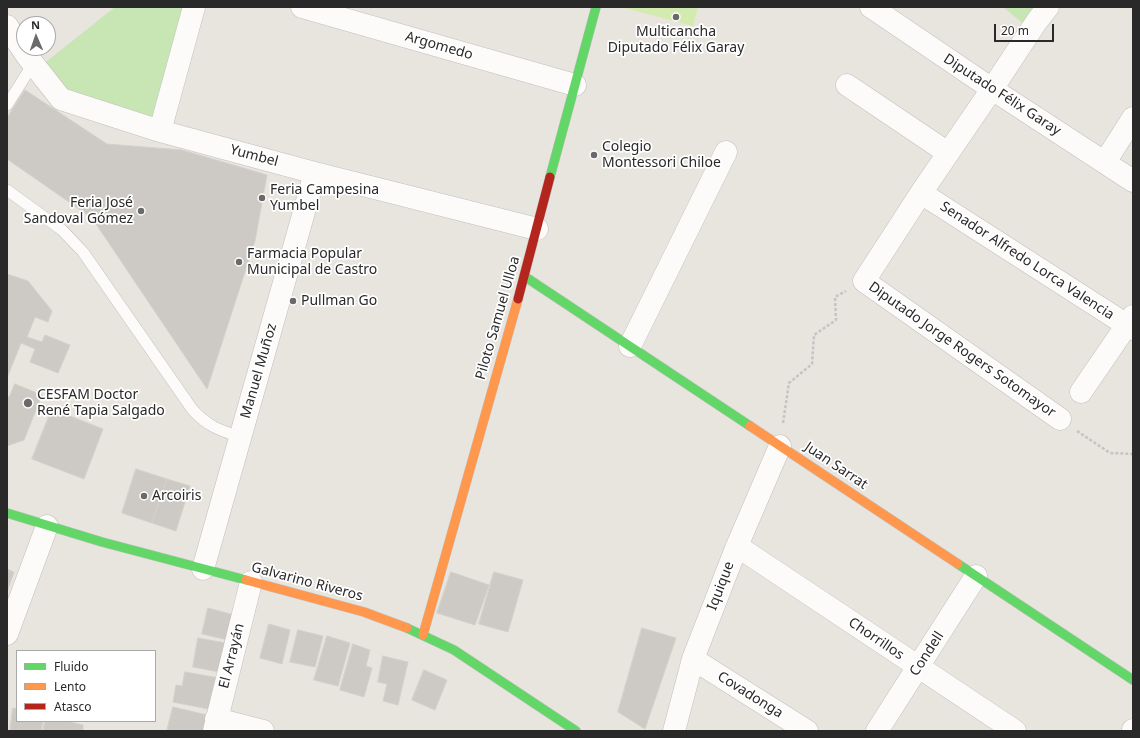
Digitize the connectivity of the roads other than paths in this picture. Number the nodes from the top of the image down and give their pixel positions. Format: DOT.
graph roads {
  1 [pos="194,7"];
  2 [pos="302,7"];
  3 [pos="596,7"];
  4 [pos="871,7"];
  5 [pos="1048,7"];
  6 [pos="7,26"];
  7 [pos="33,64"];
  8 [pos="575,85"];
  9 [pos="847,85"];
  10 [pos="992,89"];
  11 [pos="7,104"];
  12 [pos="1133,118"];
  13 [pos="160,131"];
  14 [pos="726,152"];
  15 [pos="948,153"];
  16 [pos="1105,162"];
  17 [pos="315,173"];
  18 [pos="1133,181"];
  19 [pos="7,190"];
  20 [pos="921,193"];
  21 [pos="537,229"];
  22 [pos="524,276"];
  23 [pos="1131,324"];
  24 [pos="630,346"];
  25 [pos="1081,392"];
  26 [pos="1060,419"];
  27 [pos="240,437"];
  28 [pos="780,446"];
  29 [pos="7,513"];
  30 [pos="47,526"];
  31 [pos="737,546"];
  32 [pos="203,569"];
  33 [pos="976,576"];
  34 [pos="251,582"];
  35 [pos="7,634"];
  36 [pos="423,635"];
  37 [pos="693,659"];
  38 [pos="918,667"];
  39 [pos="1133,680"];
  40 [pos="215,725"];
  41 [pos="263,731"];
  42 [pos="576,731"];
  43 [pos="674,731"];
  44 [pos="807,731"];
  45 [pos="877,731"];
  46 [pos="1015,731"];
  1 -- 13 [label="street"];
  2 -- 8 [label="street, Argomedo"];
  3 -- 8 [label="street, Piloto Samuel Ulloa"];
  4 -- 10 [label="street, Diputado Félix Garay"];
  5 -- 10 [label="street"];
  6 -- 7 [label="street, Yumbel"];
  7 -- 11 [label="lane"];
  7 -- 13 [label="street, Yumbel"];
  8 -- 21 [label="street, Piloto Samuel Ulloa"];
  9 -- 15 [label="street"];
  10 -- 15 [label="street"];
  10 -- 16 [label="street, Diputado Félix Garay"];
  12 -- 16 [label="street"];
  13 -- 17 [label="street, Yumbel"];
  14 -- 24 [label="street"];
  15 -- 20 [label="street"];
  16 -- 18 [label="street, Diputado Félix Garay"];
  17 -- 21 [label="street, Yumbel"];
  17 -- 27 [label="street, Manuel Muñoz"];
  19 -- 27 [label="lane"];
  20 -- 23 [label="street, Senador Alfredo Lorca Valencia"];
  20 -- 26 [label="street, Diputado Jorge Rogers Sotomayor"];
  21 -- 22 [label="street, Piloto Samuel Ulloa"];
  22 -- 24 [label="street, Juan Sarrat"];
  22 -- 36 [label="street, Piloto Samuel Ulloa"];
  23 -- 25 [label="street"];
  24 -- 28 [label="street, Juan Sarrat"];
  27 -- 32 [label="street, Manuel Muñoz"];
  28 -- 31 [label="street, Iquique"];
  28 -- 33 [label="street, Juan Sarrat"];
  29 -- 30 [label="street, Galvarino Riveros"];
  30 -- 32 [label="street, Galvarino Riveros"];
  30 -- 35 [label="street"];
  31 -- 37 [label="street, Iquique"];
  31 -- 38 [label="street, Chorrillos"];
  32 -- 34 [label="street, Galvarino Riveros"];
  33 -- 38 [label="street, Condell"];
  33 -- 39 [label="street, Juan Sarrat"];
  34 -- 36 [label="street, Galvarino Riveros"];
  34 -- 40 [label="street, El Arrayán"];
  36 -- 42 [label="street, Galvarino Riveros"];
  37 -- 43 [label="street, Iquique"];
  37 -- 44 [label="street, Covadonga"];
  38 -- 45 [label="street, Condell"];
  38 -- 46 [label="street, Chorrillos"];
  40 -- 41 [label="street"];
}
